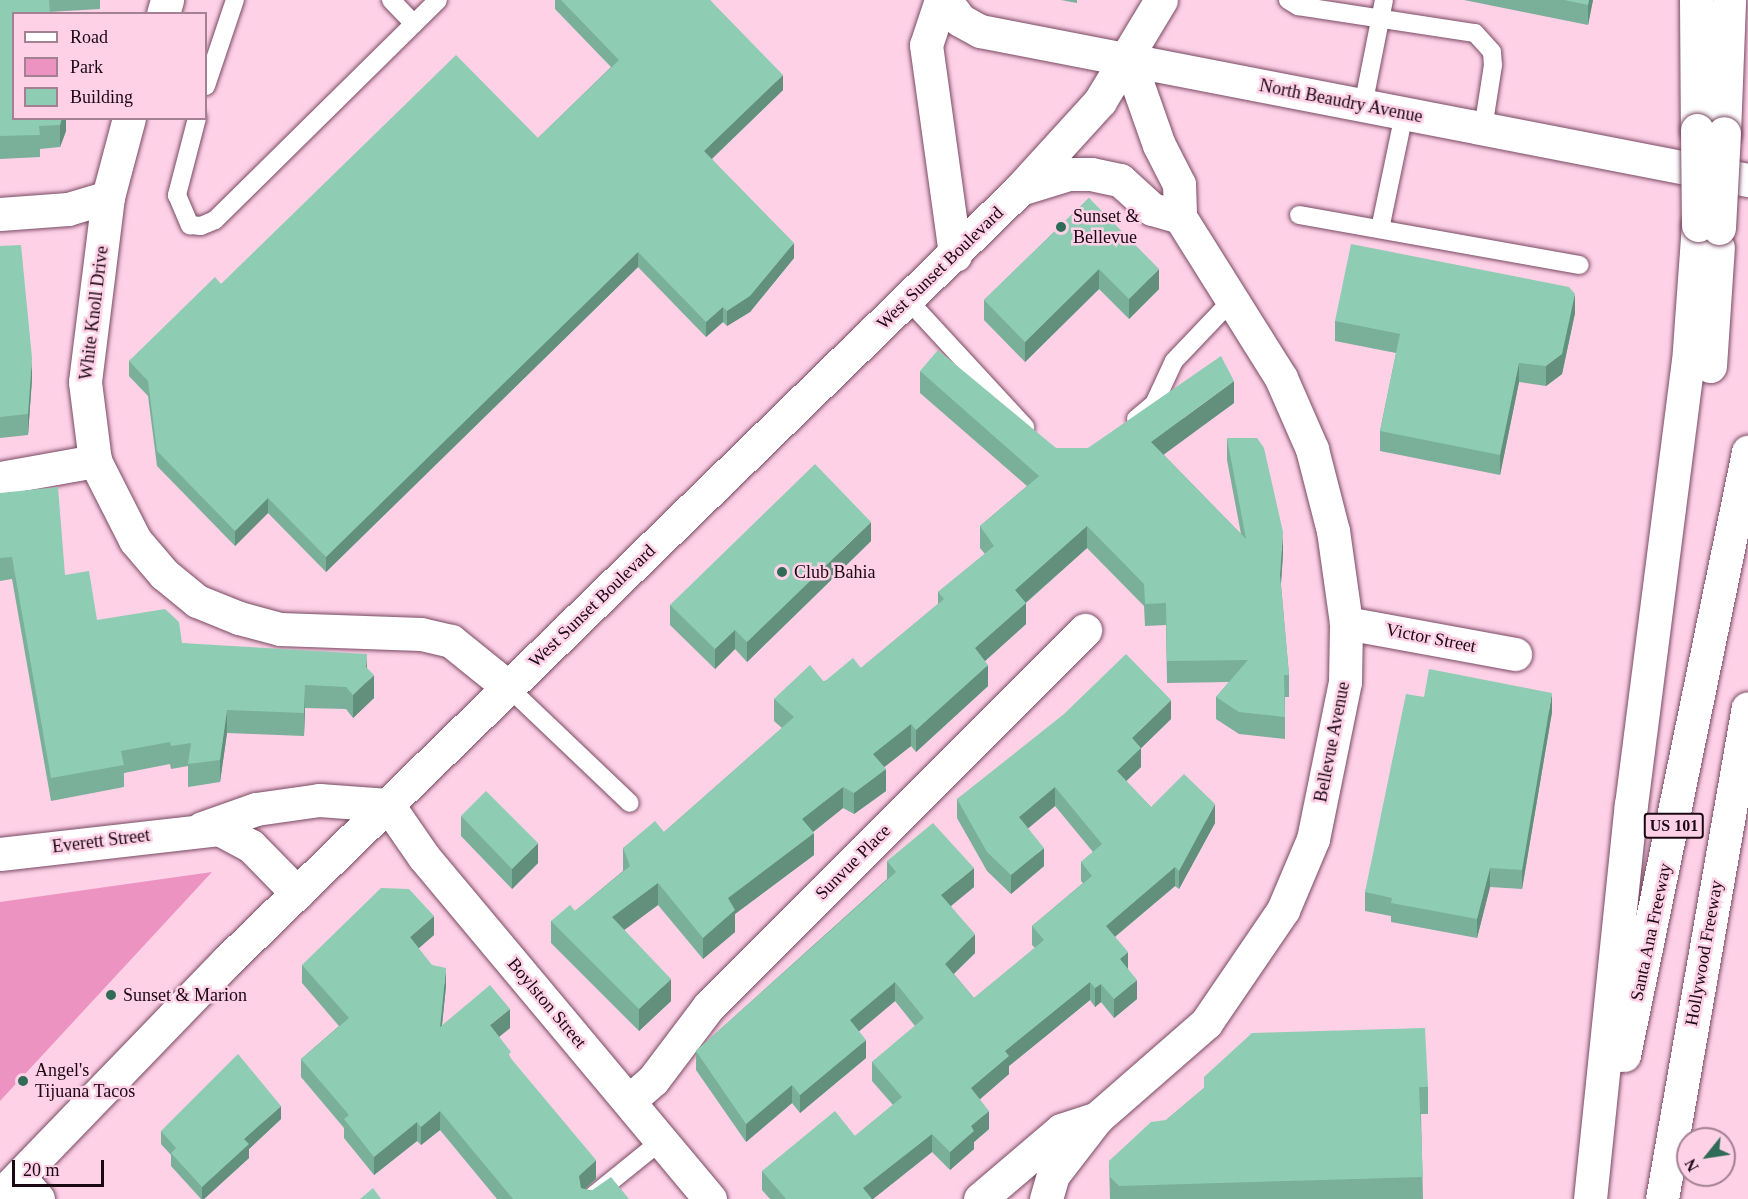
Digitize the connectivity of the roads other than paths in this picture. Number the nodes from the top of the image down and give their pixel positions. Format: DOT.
graph roads {
  1 [pos="236,0"];
  2 [pos="391,0"];
  3 [pos="438,0"];
  4 [pos="943,0"];
  5 [pos="1161,0"];
  6 [pos="1288,0"];
  7 [pos="1696,0"];
  8 [pos="1729,0"];
  9 [pos="1382,8"];
  10 [pos="414,24"];
  11 [pos="1129,60"];
  12 [pos="207,83"];
  13 [pos="1363,106"];
  14 [pos="1404,114"];
  15 [pos="128,120"];
  16 [pos="196,120"];
  17 [pos="1483,129"];
  18 [pos="1711,131"];
  19 [pos="1748,180"];
  20 [pos="1020,189"];
  21 [pos="108,197"];
  22 [pos="0,214"];
  23 [pos="1299,214"];
  24 [pos="1180,217"];
  25 [pos="1380,229"];
  26 [pos="955,255"];
  27 [pos="1580,265"];
  28 [pos="1234,298"];
  29 [pos="908,300"];
  30 [pos="1121,430"];
  31 [pos="1039,439"];
  32 [pos="1748,452"];
  33 [pos="95,461"];
  34 [pos="0,478"];
  35 [pos="1346,623"];
  36 [pos="1085,630"];
  37 [pos="1515,654"];
  38 [pos="508,687"];
  39 [pos="1748,708"];
  40 [pos="630,803"];
  41 [pos="388,805"];
  42 [pos="202,828"];
  43 [pos="0,855"];
  44 [pos="297,893"];
  45 [pos="630,1100"];
  46 [pos="1097,1118"];
  47 [pos="661,1141"];
  48 [pos="19,1190"];
  49 [pos="589,1199"];
  50 [pos="710,1199"];
  51 [pos="980,1199"];
  52 [pos="1046,1199"];
  53 [pos="1591,1199"];
  54 [pos="1662,1199"];
  1 -- 12 [label="lane"];
  2 -- 10 [label="lane"];
  3 -- 10 [label="lane"];
  4 -- 11 [label="main road, North Beaudry Avenue"];
  4 -- 26 [label="main road"];
  5 -- 11 [label="main road, West Sunset Boulevard"];
  6 -- 9 [label="lane"];
  7 -- 18 [label="main road"];
  8 -- 18 [label="main road"];
  9 -- 13 [label="lane"];
  9 -- 17 [label="lane"];
  10 -- 16 [label="lane"];
  11 -- 13 [label="main road, North Beaudry Avenue"];
  11 -- 20 [label="main road, West Sunset Boulevard"];
  11 -- 24 [label="main road"];
  13 -- 14 [label="main road, North Beaudry Avenue"];
  14 -- 17 [label="main road, North Beaudry Avenue"];
  14 -- 25 [label="lane"];
  15 -- 21 [label="main road, White Knoll Drive"];
  17 -- 19 [label="main road, North Beaudry Avenue"];
  18 -- 53 [label="main road, bridge"];
  20 -- 24 [label="main road"];
  20 -- 26 [label="main road, West Sunset Boulevard"];
  21 -- 22 [label="main road"];
  21 -- 33 [label="main road, White Knoll Drive"];
  23 -- 25 [label="lane"];
  24 -- 28 [label="main road, Bellevue Avenue"];
  25 -- 27 [label="lane"];
  26 -- 29 [label="main road, West Sunset Boulevard"];
  28 -- 30 [label="lane"];
  28 -- 35 [label="main road, Bellevue Avenue"];
  29 -- 31 [label="lane"];
  29 -- 38 [label="main road, West Sunset Boulevard"];
  32 -- 53 [label="main road, Santa Ana Freeway / US 101"];
  33 -- 34 [label="main road"];
  33 -- 38 [label="main road, White Knoll Drive"];
  35 -- 37 [label="main road, Victor Street"];
  35 -- 46 [label="main road, Bellevue Avenue"];
  36 -- 45 [label="main road, Sunvue Place"];
  38 -- 40 [label="lane"];
  38 -- 41 [label="main road, West Sunset Boulevard"];
  39 -- 54 [label="main road, Hollywood Freeway / US 101"];
  41 -- 42 [label="main road, Everett Street"];
  41 -- 44 [label="main road, West Sunset Boulevard"];
  41 -- 45 [label="main road, Boylston Street"];
  42 -- 43 [label="main road, Everett Street"];
  42 -- 44 [label="main road, Everett Street"];
  44 -- 48 [label="main road, West Sunset Boulevard"];
  45 -- 47 [label="main road, Boylston Street"];
  46 -- 51 [label="main road, Bellevue Avenue"];
  46 -- 52 [label="main road, Bellevue Avenue"];
  47 -- 49 [label="lane"];
  47 -- 50 [label="main road, Boylston Street"];
}
